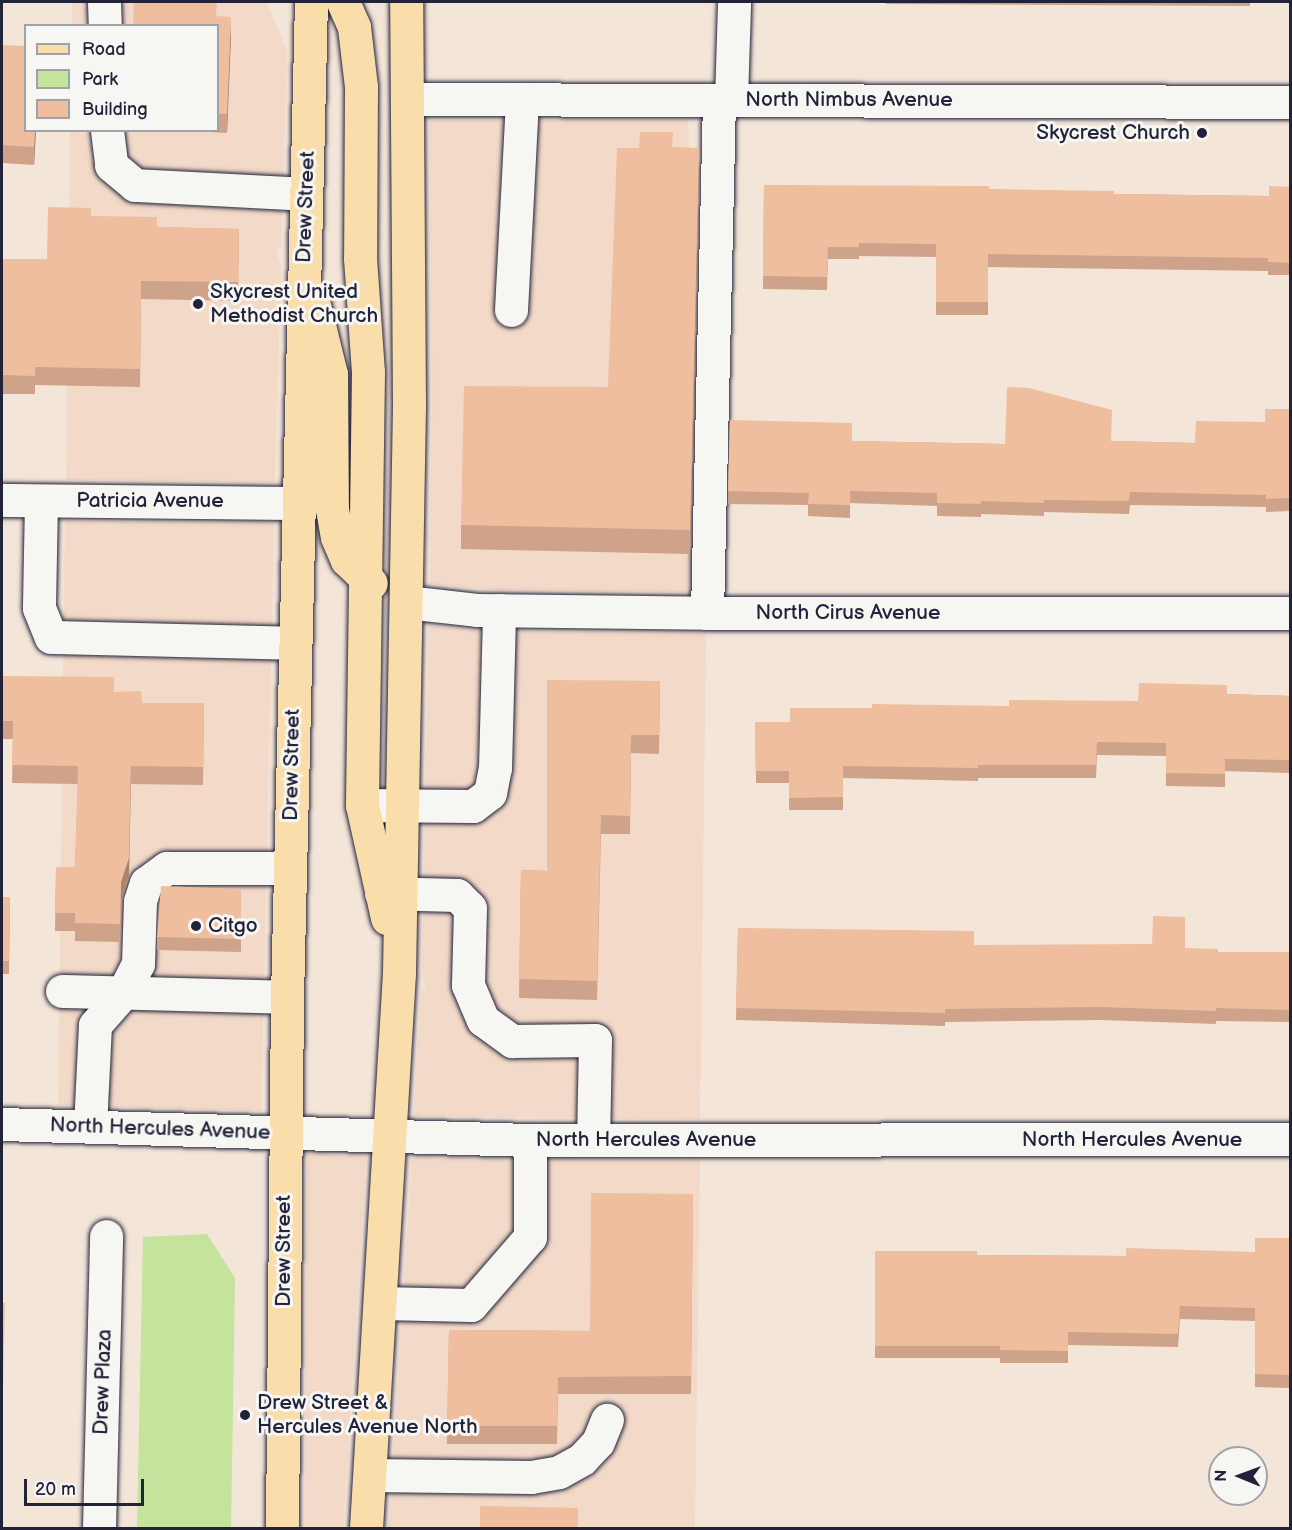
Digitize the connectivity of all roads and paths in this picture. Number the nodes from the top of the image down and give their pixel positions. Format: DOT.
graph roads {
  1 [pos="104,2"];
  2 [pos="291,2"];
  3 [pos="311,2"];
  4 [pos="343,2"];
  5 [pos="406,2"];
  6 [pos="734,2"];
  7 [pos="105,24"];
  8 [pos="310,48"];
  9 [pos="407,99"];
  10 [pos="522,99"];
  11 [pos="725,100"];
  12 [pos="1290,102"];
  13 [pos="107,132"];
  14 [pos="306,194"];
  15 [pos="304,265"];
  16 [pos="511,310"];
  17 [pos="2,500"];
  18 [pos="40,501"];
  19 [pos="298,503"];
  20 [pos="365,580"];
  21 [pos="406,602"];
  22 [pos="498,610"];
  23 [pos="707,613"];
  24 [pos="1290,613"];
  25 [pos="295,643"];
  26 [pos="362,805"];
  27 [pos="402,806"];
  28 [pos="290,868"];
  29 [pos="391,892"];
  30 [pos="62,991"];
  31 [pos="123,993"];
  32 [pos="287,997"];
  33 [pos="2,1124"];
  34 [pos="90,1127"];
  35 [pos="284,1133"];
  36 [pos="390,1137"];
  37 [pos="530,1140"];
  38 [pos="593,1140"];
  39 [pos="1290,1140"];
  40 [pos="106,1236"];
  41 [pos="381,1303"];
  42 [pos="608,1420"];
  43 [pos="370,1475"];
  44 [pos="99,1528"];
  45 [pos="282,1528"];
  46 [pos="366,1528"];
  1 -- 7 [label="street"];
  2 -- 8 [label="main road"];
  3 -- 8 [label="main road, Drew Street"];
  4 -- 20 [label="main road"];
  5 -- 9 [label="main road"];
  6 -- 11 [label="street"];
  8 -- 14 [label="main road, Drew Street"];
  9 -- 10 [label="street, North Nimbus Avenue"];
  9 -- 21 [label="main road"];
  10 -- 11 [label="street, North Nimbus Avenue"];
  10 -- 16 [label="street"];
  11 -- 12 [label="street, North Nimbus Avenue"];
  11 -- 23 [label="street"];
  13 -- 14 [label="street"];
  14 -- 15 [label="main road, Drew Street"];
  15 -- 19 [label="main road, Drew Street"];
  15 -- 20 [label="main road"];
  17 -- 18 [label="street, Patricia Avenue"];
  18 -- 19 [label="street, Patricia Avenue"];
  18 -- 25 [label="street"];
  19 -- 25 [label="main road, Drew Street"];
  20 -- 21 [label="main road"];
  20 -- 26 [label="main road"];
  21 -- 22 [label="street, North Cirus Avenue"];
  21 -- 27 [label="main road"];
  22 -- 23 [label="street, North Cirus Avenue"];
  22 -- 27 [label="street"];
  23 -- 24 [label="street, North Cirus Avenue"];
  25 -- 28 [label="main road, Drew Street"];
  26 -- 27 [label="street"];
  26 -- 29 [label="main road"];
  27 -- 29 [label="main road"];
  28 -- 31 [label="street"];
  28 -- 32 [label="main road, Drew Street"];
  29 -- 36 [label="main road"];
  29 -- 38 [label="street"];
  30 -- 31 [label="street"];
  31 -- 32 [label="street"];
  31 -- 34 [label="street"];
  32 -- 35 [label="main road, Drew Street"];
  33 -- 34 [label="street, North Hercules Avenue"];
  34 -- 35 [label="street, North Hercules Avenue"];
  35 -- 36 [label="street, North Hercules Avenue"];
  35 -- 45 [label="main road, Drew Street"];
  36 -- 37 [label="street, North Hercules Avenue"];
  36 -- 41 [label="main road"];
  37 -- 38 [label="street, North Hercules Avenue"];
  37 -- 41 [label="street"];
  38 -- 39 [label="street, North Hercules Avenue"];
  40 -- 44 [label="street, Drew Plaza"];
  41 -- 43 [label="main road"];
  42 -- 43 [label="street"];
  43 -- 46 [label="main road"];
}
